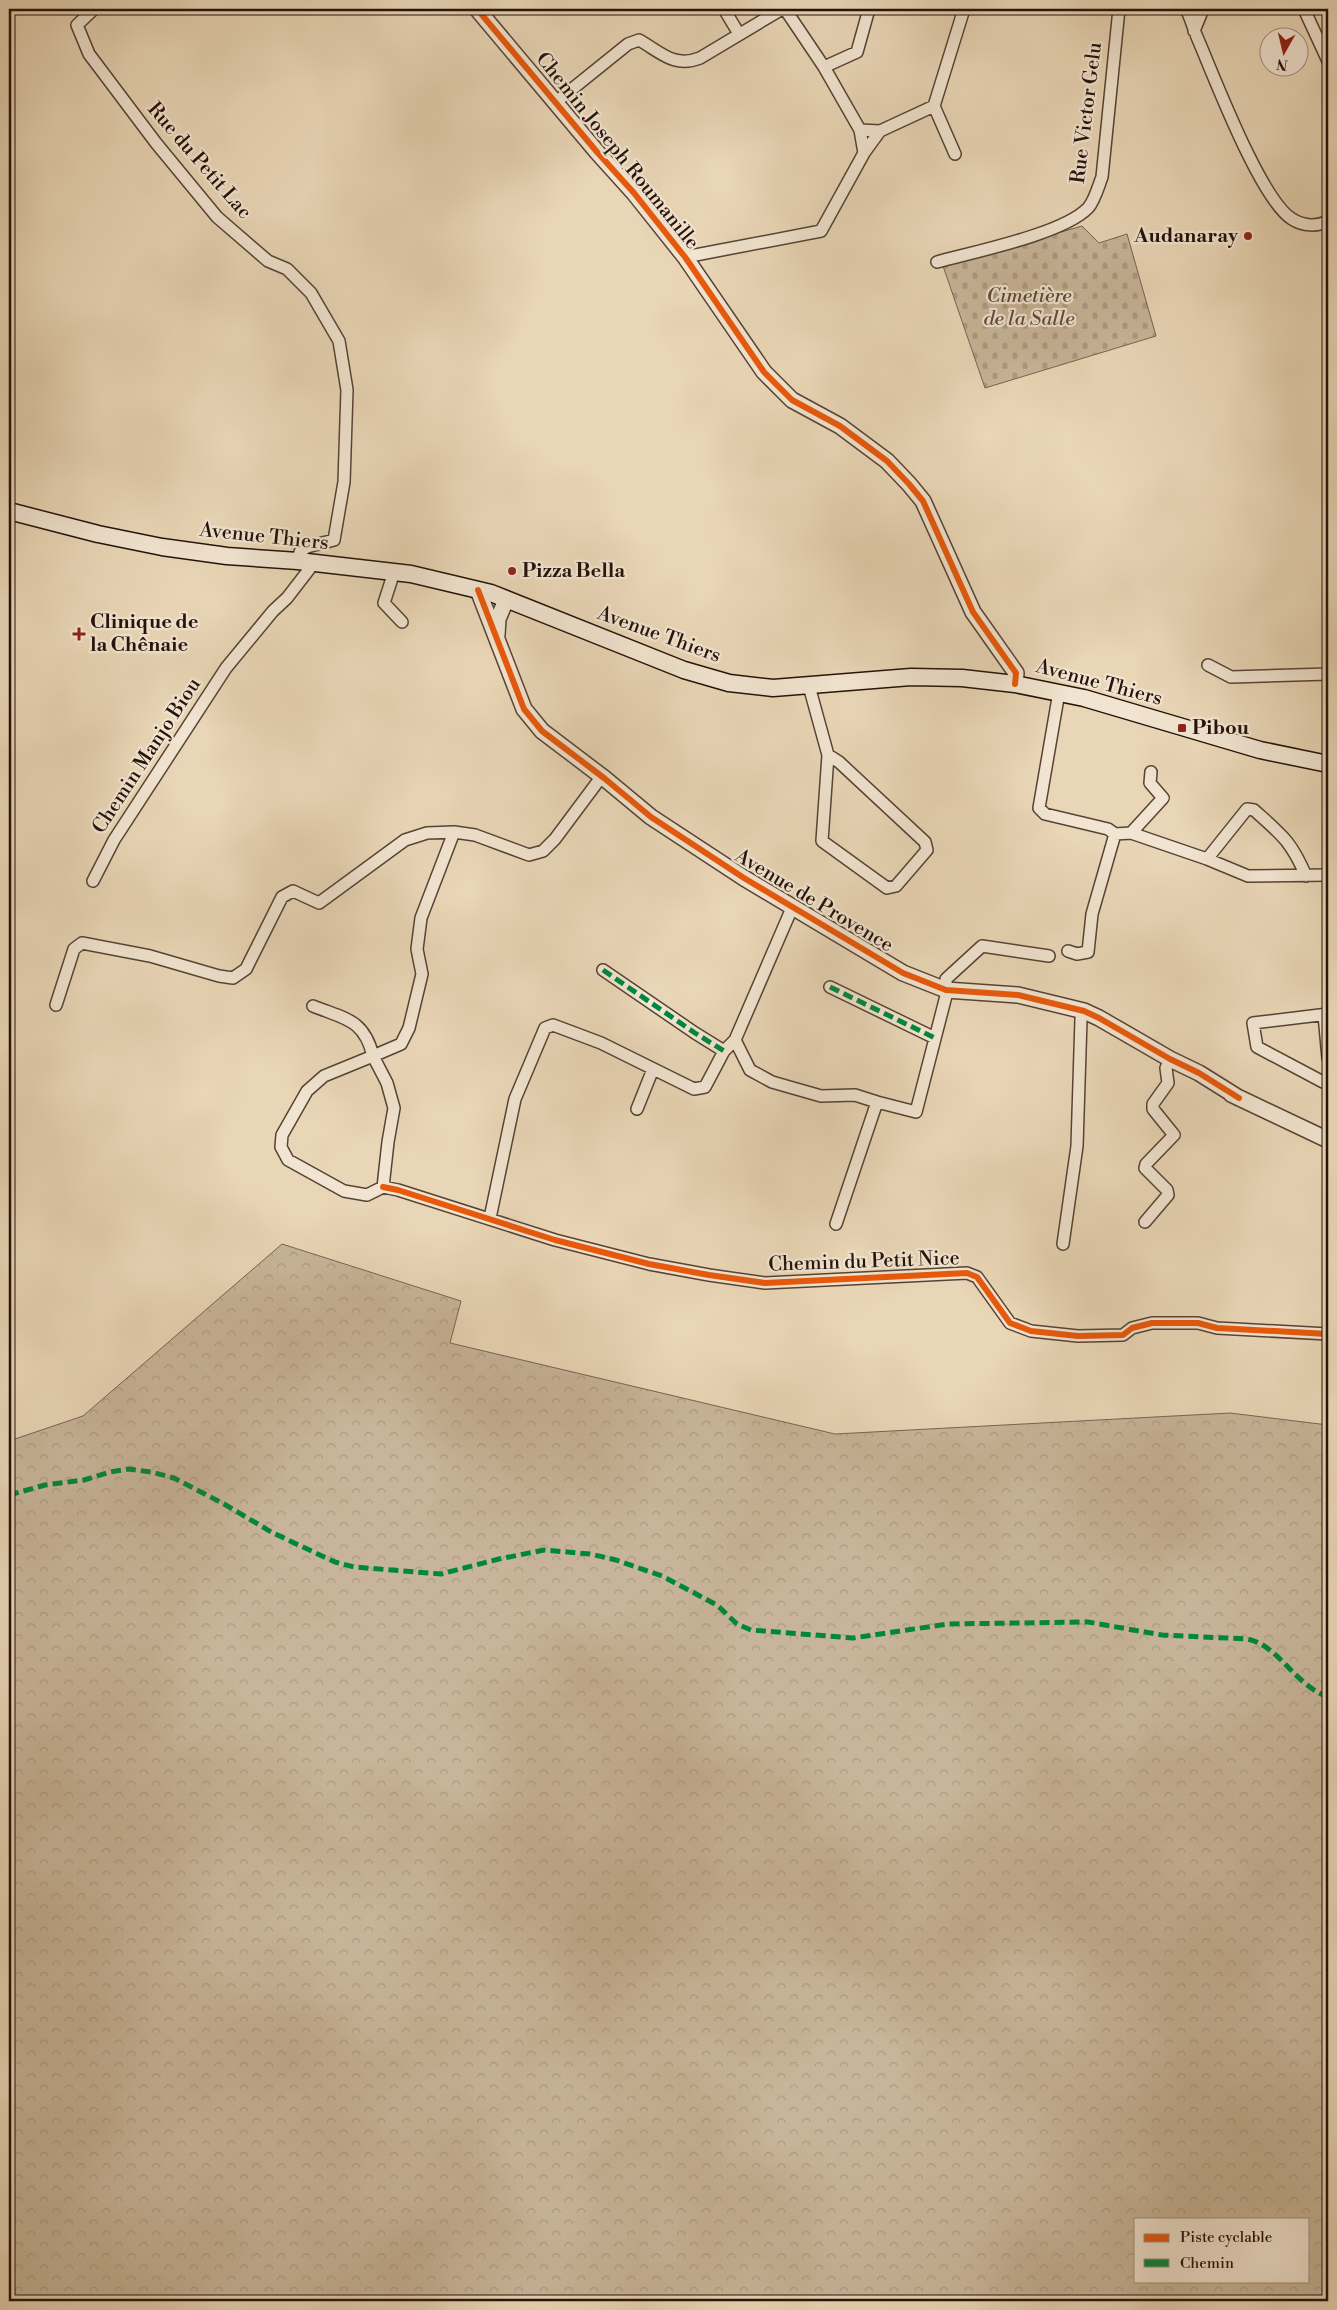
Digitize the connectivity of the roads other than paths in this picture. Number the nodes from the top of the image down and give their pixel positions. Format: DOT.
graph roads {
  1 [pos="94,9"];
  2 [pos="724,9"];
  3 [pos="783,9"];
  4 [pos="869,9"];
  5 [pos="964,9"];
  6 [pos="1119,9"];
  7 [pos="1186,9"];
  8 [pos="1203,9"];
  9 [pos="1304,9"];
  10 [pos="479,10"];
  11 [pos="1194,30"];
  12 [pos="740,34"];
  13 [pos="1328,61"];
  14 [pos="824,67"];
  15 [pos="556,102"];
  16 [pos="934,106"];
  17 [pos="860,130"];
  18 [pos="880,131"];
  19 [pos="864,154"];
  20 [pos="955,154"];
  21 [pos="1328,221"];
  22 [pos="685,257"];
  23 [pos="937,262"];
  24 [pos="9,511"];
  25 [pos="298,561"];
  26 [pos="314,563"];
  27 [pos="394,572"];
  28 [pos="478,590"];
  29 [pos="506,600"];
  30 [pos="402,622"];
  31 [pos="497,636"];
  32 [pos="1208,665"];
  33 [pos="1328,674"];
  34 [pos="1015,684"];
  35 [pos="809,686"];
  36 [pos="1059,692"];
  37 [pos="828,755"];
  38 [pos="1328,764"];
  39 [pos="1151,772"];
  40 [pos="604,778"];
  41 [pos="454,832"];
  42 [pos="1131,833"];
  43 [pos="1115,834"];
  44 [pos="1207,859"];
  45 [pos="1328,875"];
  46 [pos="1306,876"];
  47 [pos="93,881"];
  48 [pos="791,910"];
  49 [pos="1068,951"];
  50 [pos="1048,956"];
  51 [pos="603,970"];
  52 [pos="830,987"];
  53 [pos="946,993"];
  54 [pos="56,1005"];
  55 [pos="313,1006"];
  56 [pos="1082,1015"];
  57 [pos="1326,1015"];
  58 [pos="935,1038"];
  59 [pos="735,1040"];
  60 [pos="724,1051"];
  61 [pos="373,1056"];
  62 [pos="1328,1058"];
  63 [pos="1168,1063"];
  64 [pos="653,1069"];
  65 [pos="1328,1082"];
  66 [pos="877,1102"];
  67 [pos="637,1108"];
  68 [pos="1326,1138"];
  69 [pos="383,1188"];
  70 [pos="490,1218"];
  71 [pos="1145,1222"];
  72 [pos="836,1224"];
  73 [pos="1063,1244"];
  74 [pos="1328,1334"];
  1 -- 25 [label="street, Rue du Petit Lac"];
  2 -- 12 [label="street"];
  3 -- 12 [label="street"];
  3 -- 14 [label="street"];
  4 -- 14 [label="street"];
  5 -- 16 [label="street"];
  6 -- 23 [label="street, Rue Victor Gelu"];
  7 -- 11 [label="street"];
  8 -- 11 [label="street"];
  9 -- 13 [label="street"];
  10 -- 15 [label="street, Chemin Joseph Roumanille"];
  11 -- 21 [label="street"];
  12 -- 15 [label="street"];
  14 -- 17 [label="street"];
  15 -- 22 [label="street, Chemin Joseph Roumanille"];
  16 -- 18 [label="street"];
  16 -- 20 [label="street"];
  17 -- 18 [label="street"];
  17 -- 19 [label="street"];
  18 -- 19 [label="street"];
  19 -- 22 [label="street"];
  22 -- 34 [label="street, Chemin Joseph Roumanille"];
  24 -- 25 [label="main road, Avenue Thiers"];
  25 -- 26 [label="main road, Avenue Thiers"];
  26 -- 27 [label="main road, Avenue Thiers"];
  26 -- 47 [label="street, Chemin Manjo Biou"];
  27 -- 28 [label="main road, Avenue Thiers"];
  27 -- 30 [label="street"];
  28 -- 29 [label="main road, Avenue Thiers"];
  28 -- 31 [label="street, Avenue de Provence"];
  29 -- 31 [label="street, Avenue de Provence"];
  29 -- 35 [label="main road, Avenue Thiers"];
  31 -- 40 [label="street, Avenue de Provence"];
  32 -- 33 [label="street"];
  34 -- 35 [label="main road, Avenue Thiers"];
  34 -- 36 [label="main road, Avenue Thiers"];
  35 -- 37 [label="street"];
  36 -- 38 [label="main road, Avenue Thiers"];
  36 -- 43 [label="street"];
  37 -- 37 [label="street"];
  39 -- 42 [label="street"];
  40 -- 41 [label="street"];
  40 -- 48 [label="street, Avenue de Provence"];
  41 -- 54 [label="street"];
  41 -- 61 [label="street"];
  42 -- 43 [label="street"];
  42 -- 44 [label="street"];
  43 -- 49 [label="street"];
  44 -- 46 [label="street"];
  44 -- 46 [label="street"];
  45 -- 46 [label="street"];
  48 -- 53 [label="street, Avenue de Provence"];
  48 -- 59 [label="street"];
  50 -- 53 [label="street"];
  51 -- 60 [label="street"];
  52 -- 58 [label="street"];
  53 -- 56 [label="street, Avenue de Provence"];
  53 -- 58 [label="street"];
  55 -- 61 [label="street"];
  56 -- 63 [label="street, Avenue de Provence"];
  56 -- 73 [label="street"];
  57 -- 62 [label="street"];
  57 -- 65 [label="street"];
  58 -- 66 [label="street"];
  59 -- 60 [label="street"];
  59 -- 66 [label="street"];
  60 -- 64 [label="street"];
  61 -- 69 [label="street"];
  61 -- 69 [label="street"];
  63 -- 68 [label="street, Avenue de Provence"];
  63 -- 71 [label="street"];
  64 -- 67 [label="street"];
  64 -- 70 [label="street"];
  66 -- 72 [label="street"];
  69 -- 70 [label="street, Chemin du Petit Nice"];
  70 -- 74 [label="street, Chemin du Petit Nice"];
}
